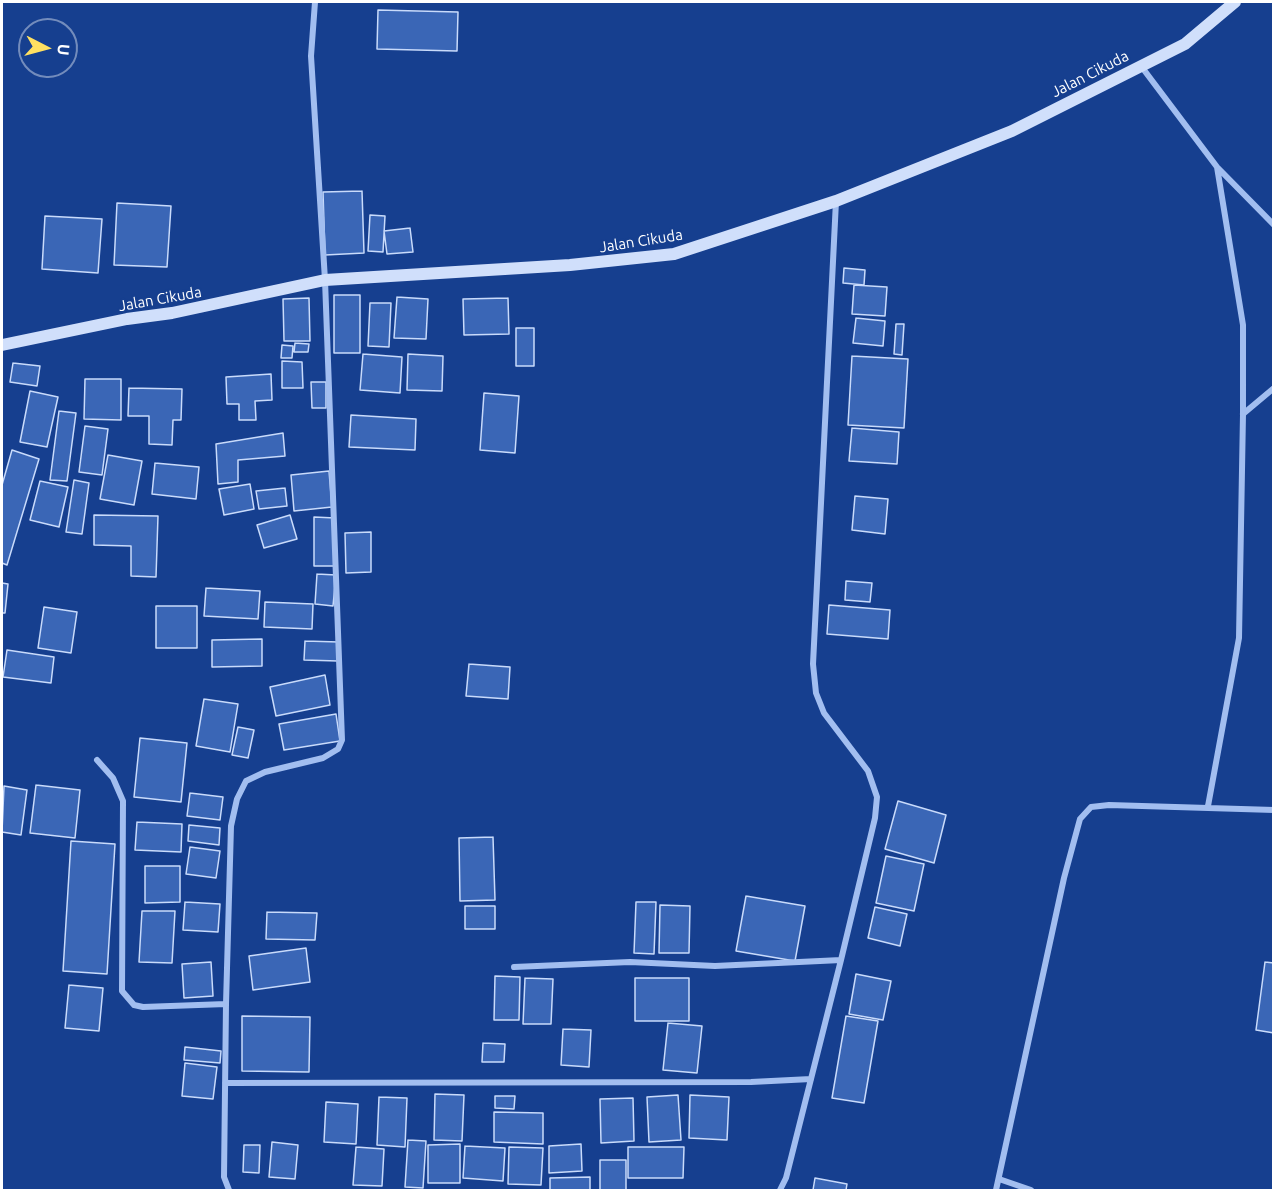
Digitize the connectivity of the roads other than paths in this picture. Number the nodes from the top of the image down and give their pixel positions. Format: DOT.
graph roads {
  1 [pos="315,2"];
  2 [pos="1235,2"];
  3 [pos="1141,65"];
  4 [pos="1217,167"];
  5 [pos="836,201"];
  6 [pos="1274,225"];
  7 [pos="325,280"];
  8 [pos="2,345"];
  9 [pos="1274,388"];
  10 [pos="1243,414"];
  11 [pos="97,760"];
  12 [pos="1208,806"];
  13 [pos="1274,810"];
  14 [pos="842,960"];
  15 [pos="514,967"];
  16 [pos="226,1004"];
  17 [pos="811,1079"];
  18 [pos="225,1083"];
  19 [pos="999,1179"];
  20 [pos="229,1191"];
  21 [pos="780,1191"];
  22 [pos="996,1191"];
  23 [pos="1031,1191"];
  1 -- 7 [label="street"];
  2 -- 3 [label="street, Jalan Cikuda"];
  3 -- 4 [label="street"];
  3 -- 5 [label="street, Jalan Cikuda"];
  4 -- 6 [label="street"];
  4 -- 10 [label="street"];
  5 -- 7 [label="street, Jalan Cikuda"];
  5 -- 14 [label="street"];
  7 -- 8 [label="street, Jalan Cikuda"];
  7 -- 16 [label="street"];
  9 -- 10 [label="street"];
  10 -- 12 [label="street"];
  11 -- 16 [label="street"];
  12 -- 13 [label="street"];
  12 -- 19 [label="street"];
  14 -- 15 [label="street"];
  14 -- 17 [label="street"];
  16 -- 18 [label="street"];
  17 -- 18 [label="street"];
  17 -- 21 [label="street"];
  18 -- 20 [label="street"];
  19 -- 22 [label="street"];
  19 -- 23 [label="street"];
}
